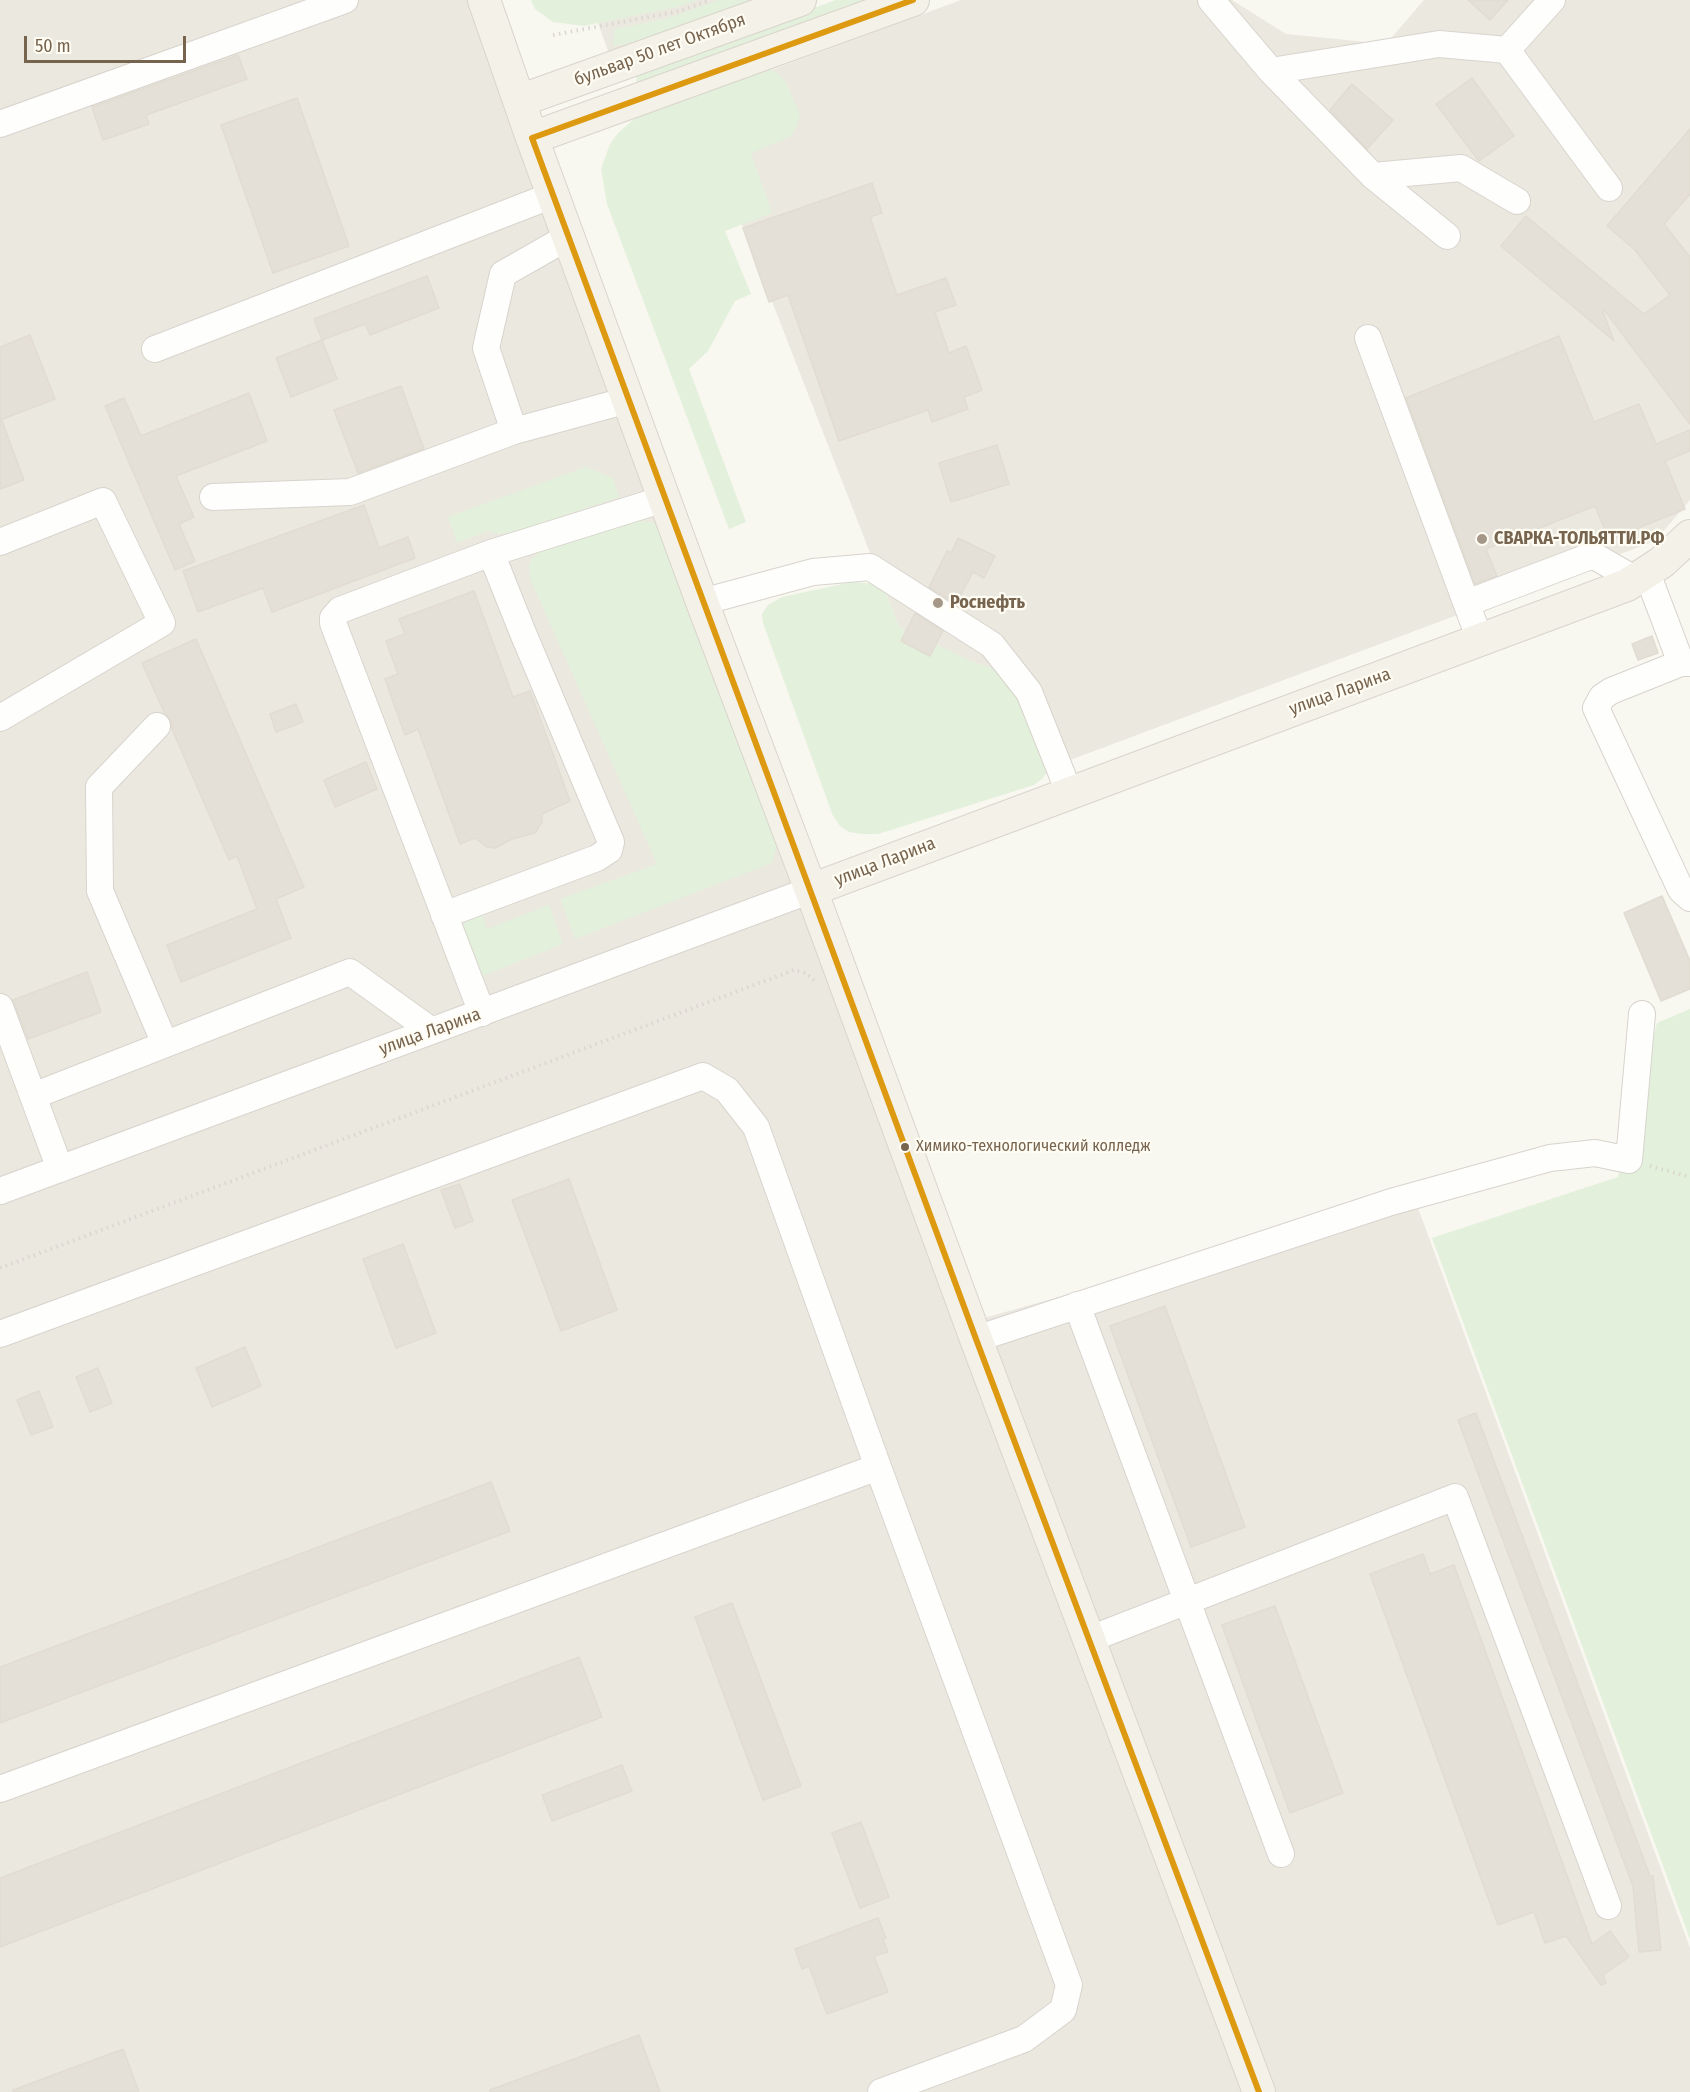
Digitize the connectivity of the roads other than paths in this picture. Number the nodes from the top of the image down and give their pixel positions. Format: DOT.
graph roads {
  1 [pos="345,0"];
  2 [pos="484,0"];
  3 [pos="800,0"];
  4 [pos="913,0"];
  5 [pos="1212,0"];
  6 [pos="1552,0"];
  7 [pos="1507,50"];
  8 [pos="629,62"];
  9 [pos="1271,71"];
  10 [pos="638,99"];
  11 [pos="519,101"];
  12 [pos="0,124"];
  13 [pos="532,138"];
  14 [pos="1373,176"];
  15 [pos="1609,188"];
  16 [pos="553,195"];
  17 [pos="1517,201"];
  18 [pos="1447,236"];
  19 [pos="568,237"];
  20 [pos="1368,338"];
  21 [pos="155,348"];
  22 [pos="628,400"];
  23 [pos="514,431"];
  24 [pos="213,497"];
  25 [pos="664,499"];
  26 [pos="1690,536"];
  27 [pos="0,542"];
  28 [pos="491,553"];
  29 [pos="1642,577"];
  30 [pos="702,602"];
  31 [pos="1467,603"];
  32 [pos="1480,640"];
  33 [pos="1686,663"];
  34 [pos="0,718"];
  35 [pos="157,726"];
  36 [pos="1069,792"];
  37 [pos="811,891"];
  38 [pos="1690,898"];
  39 [pos="444,915"];
  40 [pos="0,1007"];
  41 [pos="482,1013"];
  42 [pos="1642,1014"];
  43 [pos="432,1031"];
  44 [pos="165,1044"];
  45 [pos="33,1096"];
  46 [pos="60,1169"];
  47 [pos="0,1191"];
  48 [pos="1077,1305"];
  49 [pos="0,1334"];
  50 [pos="976,1339"];
  51 [pos="878,1467"];
  52 [pos="1186,1602"];
  53 [pos="1090,1639"];
  54 [pos="0,1789"];
  55 [pos="1281,1854"];
  56 [pos="1608,1906"];
  57 [pos="881,2092"];
  58 [pos="1259,2092"];
  1 -- 12 [label="street"];
  2 -- 11 [label="main road"];
  3 -- 8 [label="main road, бульвар 50 лет Октября"];
  4 -- 10 [label="main road"];
  5 -- 9 [label="street"];
  6 -- 7 [label="street"];
  7 -- 9 [label="street"];
  7 -- 15 [label="street"];
  8 -- 10 [label="main road"];
  8 -- 11 [label="main road, бульвар 50 лет Октября"];
  9 -- 14 [label="street"];
  10 -- 13 [label="main road"];
  11 -- 13 [label="main road"];
  13 -- 16 [label="main road"];
  14 -- 17 [label="street"];
  14 -- 18 [label="street"];
  16 -- 19 [label="main road"];
  16 -- 21 [label="street"];
  19 -- 22 [label="main road"];
  19 -- 23 [label="street"];
  20 -- 31 [label="street"];
  22 -- 23 [label="street"];
  22 -- 25 [label="main road"];
  23 -- 24 [label="street"];
  25 -- 28 [label="street"];
  25 -- 30 [label="main road"];
  26 -- 29 [label="main road, улица Ларина"];
  27 -- 34 [label="street"];
  28 -- 39 [label="street"];
  28 -- 39 [label="street"];
  29 -- 31 [label="street"];
  29 -- 32 [label="main road, улица Ларина"];
  29 -- 33 [label="street"];
  30 -- 36 [label="street"];
  30 -- 37 [label="main road"];
  31 -- 32 [label="street"];
  32 -- 36 [label="main road, улица Ларина"];
  33 -- 38 [label="street"];
  35 -- 44 [label="street"];
  36 -- 37 [label="main road, улица Ларина"];
  37 -- 41 [label="street, улица Ларина"];
  37 -- 50 [label="main road"];
  39 -- 41 [label="street"];
  40 -- 45 [label="street"];
  41 -- 43 [label="street, улица Ларина"];
  42 -- 48 [label="street"];
  43 -- 44 [label="street"];
  43 -- 46 [label="street, улица Ларина"];
  44 -- 45 [label="street"];
  45 -- 46 [label="street"];
  46 -- 47 [label="street, улица Ларина"];
  48 -- 50 [label="street"];
  48 -- 52 [label="street"];
  49 -- 51 [label="street"];
  50 -- 53 [label="main road"];
  51 -- 54 [label="street"];
  51 -- 57 [label="street"];
  52 -- 53 [label="street"];
  52 -- 55 [label="street"];
  52 -- 56 [label="street"];
  53 -- 58 [label="main road"];
}
